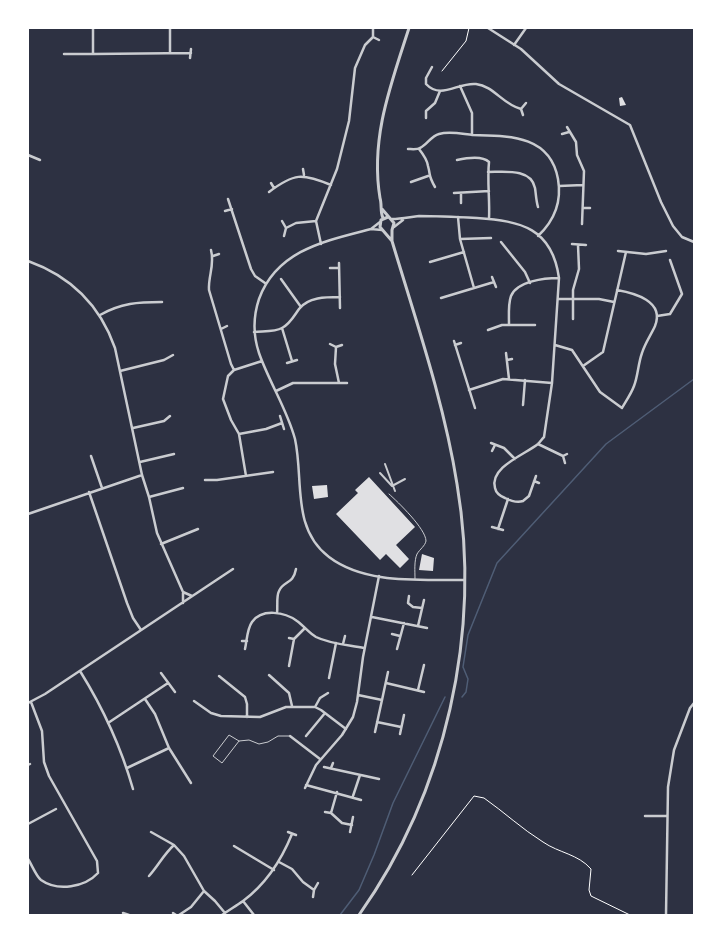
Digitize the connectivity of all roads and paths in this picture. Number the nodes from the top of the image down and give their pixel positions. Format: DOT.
graph roads {
  1 [pos="93,28"];
  2 [pos="170,28"];
  3 [pos="373,28"];
  4 [pos="409,28"];
  5 [pos="469,28"];
  6 [pos="488,28"];
  7 [pos="526,28"];
  8 [pos="373,37"];
  9 [pos="379,40"];
  10 [pos="514,45"];
  11 [pos="191,49"];
  12 [pos="170,53"];
  13 [pos="191,53"];
  14 [pos="64,54"];
  15 [pos="93,54"];
  16 [pos="190,58"];
  17 [pos="432,67"];
  18 [pos="442,71"];
  19 [pos="460,86"];
  20 [pos="440,91"];
  21 [pos="526,104"];
  22 [pos="521,109"];
  23 [pos="522,115"];
  24 [pos="426,118"];
  25 [pos="567,127"];
  26 [pos="569,132"];
  27 [pos="562,134"];
  28 [pos="472,135"];
  29 [pos="408,149"];
  30 [pos="419,149"];
  31 [pos="28,155"];
  32 [pos="40,160"];
  33 [pos="457,160"];
  34 [pos="303,169"];
  35 [pos="488,172"];
  36 [pos="304,175"];
  37 [pos="428,176"];
  38 [pos="412,182"];
  39 [pos="271,183"];
  40 [pos="331,185"];
  41 [pos="583,185"];
  42 [pos="559,186"];
  43 [pos="434,187"];
  44 [pos="274,188"];
  45 [pos="489,191"];
  46 [pos="269,192"];
  47 [pos="454,193"];
  48 [pos="461,194"];
  49 [pos="228,199"];
  50 [pos="536,201"];
  51 [pos="531,202"];
  52 [pos="461,203"];
  53 [pos="538,207"];
  54 [pos="583,208"];
  55 [pos="590,208"];
  56 [pos="232,209"];
  57 [pos="382,209"];
  58 [pos="225,211"];
  59 [pos="388,217"];
  60 [pos="458,217"];
  61 [pos="392,219"];
  62 [pos="403,219"];
  63 [pos="489,219"];
  64 [pos="382,220"];
  65 [pos="316,221"];
  66 [pos="282,222"];
  67 [pos="582,224"];
  68 [pos="286,228"];
  69 [pos="393,228"];
  70 [pos="371,229"];
  71 [pos="383,230"];
  72 [pos="483,233"];
  73 [pos="284,236"];
  74 [pos="538,236"];
  75 [pos="460,238"];
  76 [pos="482,238"];
  77 [pos="491,238"];
  78 [pos="392,241"];
  79 [pos="501,242"];
  80 [pos="694,242"];
  81 [pos="509,243"];
  82 [pos="321,244"];
  83 [pos="572,244"];
  84 [pos="578,245"];
  85 [pos="586,245"];
  86 [pos="506,247"];
  87 [pos="211,250"];
  88 [pos="618,251"];
  89 [pos="666,251"];
  90 [pos="464,252"];
  91 [pos="626,252"];
  92 [pos="219,254"];
  93 [pos="213,256"];
  94 [pos="435,256"];
  95 [pos="436,260"];
  96 [pos="670,260"];
  97 [pos="28,261"];
  98 [pos="430,262"];
  99 [pos="339,263"];
  100 [pos="330,268"];
  101 [pos="339,268"];
  102 [pos="492,277"];
  103 [pos="559,278"];
  104 [pos="281,279"];
  105 [pos="494,282"];
  106 [pos="265,284"];
  107 [pos="530,284"];
  108 [pos="496,287"];
  109 [pos="474,288"];
  110 [pos="617,290"];
  111 [pos="447,296"];
  112 [pos="340,297"];
  113 [pos="441,298"];
  114 [pos="558,299"];
  115 [pos="573,299"];
  116 [pos="448,300"];
  117 [pos="162,302"];
  118 [pos="614,302"];
  119 [pos="301,307"];
  120 [pos="340,308"];
  121 [pos="100,315"];
  122 [pos="657,316"];
  123 [pos="573,319"];
  124 [pos="494,322"];
  125 [pos="509,324"];
  126 [pos="530,325"];
  127 [pos="228,326"];
  128 [pos="534,326"];
  129 [pos="282,328"];
  130 [pos="495,328"];
  131 [pos="221,329"];
  132 [pos="488,330"];
  133 [pos="530,331"];
  134 [pos="254,332"];
  135 [pos="454,341"];
  136 [pos="461,343"];
  137 [pos="330,344"];
  138 [pos="342,345"];
  139 [pos="455,345"];
  140 [pos="555,345"];
  141 [pos="336,348"];
  142 [pos="506,353"];
  143 [pos="172,355"];
  144 [pos="512,359"];
  145 [pos="297,360"];
  146 [pos="507,360"];
  147 [pos="262,361"];
  148 [pos="292,362"];
  149 [pos="287,363"];
  150 [pos="583,366"];
  151 [pos="234,370"];
  152 [pos="120,371"];
  153 [pos="509,378"];
  154 [pos="526,380"];
  155 [pos="339,383"];
  156 [pos="347,383"];
  157 [pos="552,383"];
  158 [pos="469,390"];
  159 [pos="276,391"];
  160 [pos="524,396"];
  161 [pos="528,396"];
  162 [pos="477,401"];
  163 [pos="473,403"];
  164 [pos="523,405"];
  165 [pos="475,408"];
  166 [pos="170,416"];
  167 [pos="280,416"];
  168 [pos="282,423"];
  169 [pos="133,428"];
  170 [pos="284,429"];
  171 [pos="239,434"];
  172 [pos="491,443"];
  173 [pos="538,444"];
  174 [pos="495,445"];
  175 [pos="492,451"];
  176 [pos="174,454"];
  177 [pos="567,454"];
  178 [pos="91,456"];
  179 [pos="563,456"];
  180 [pos="515,459"];
  181 [pos="140,462"];
  182 [pos="565,463"];
  183 [pos="384,464"];
  184 [pos="273,472"];
  185 [pos="380,473"];
  186 [pos="142,475"];
  187 [pos="246,476"];
  188 [pos="536,476"];
  189 [pos="405,479"];
  190 [pos="205,480"];
  191 [pos="534,481"];
  192 [pos="539,483"];
  193 [pos="393,485"];
  194 [pos="102,488"];
  195 [pos="183,488"];
  196 [pos="395,491"];
  197 [pos="89,492"];
  198 [pos="389,494"];
  199 [pos="149,497"];
  200 [pos="508,499"];
  201 [pos="28,514"];
  202 [pos="492,527"];
  203 [pos="498,529"];
  204 [pos="198,530"];
  205 [pos="503,530"];
  206 [pos="161,544"];
  207 [pos="233,569"];
  208 [pos="296,569"];
  209 [pos="379,576"];
  210 [pos="414,579"];
  211 [pos="465,580"];
  212 [pos="183,592"];
  213 [pos="192,596"];
  214 [pos="408,596"];
  215 [pos="424,600"];
  216 [pos="183,603"];
  217 [pos="422,608"];
  218 [pos="277,613"];
  219 [pos="372,617"];
  220 [pos="404,623"];
  221 [pos="418,626"];
  222 [pos="305,628"];
  223 [pos="426,628"];
  224 [pos="141,630"];
  225 [pos="392,634"];
  226 [pos="345,636"];
  227 [pos="400,636"];
  228 [pos="289,638"];
  229 [pos="242,640"];
  230 [pos="294,640"];
  231 [pos="247,641"];
  232 [pos="336,643"];
  233 [pos="343,644"];
  234 [pos="364,648"];
  235 [pos="245,649"];
  236 [pos="397,649"];
  237 [pos="424,665"];
  238 [pos="289,666"];
  239 [pos="80,671"];
  240 [pos="388,672"];
  241 [pos="162,673"];
  242 [pos="269,675"];
  243 [pos="219,676"];
  244 [pos="329,678"];
  245 [pos="168,683"];
  246 [pos="386,683"];
  247 [pos="418,690"];
  248 [pos="175,692"];
  249 [pos="328,692"];
  250 [pos="424,692"];
  251 [pos="358,695"];
  252 [pos="145,699"];
  253 [pos="382,700"];
  254 [pos="194,701"];
  255 [pos="29,703"];
  256 [pos="694,703"];
  257 [pos="292,706"];
  258 [pos="315,707"];
  259 [pos="325,713"];
  260 [pos="404,715"];
  261 [pos="247,717"];
  262 [pos="377,722"];
  263 [pos="108,724"];
  264 [pos="401,727"];
  265 [pos="346,730"];
  266 [pos="375,732"];
  267 [pos="400,734"];
  268 [pos="290,736"];
  269 [pos="306,736"];
  270 [pos="239,741"];
  271 [pos="169,748"];
  272 [pos="320,759"];
  273 [pos="333,763"];
  274 [pos="324,767"];
  275 [pos="127,768"];
  276 [pos="331,768"];
  277 [pos="360,775"];
  278 [pos="378,779"];
  279 [pos="191,783"];
  280 [pos="306,785"];
  281 [pos="304,788"];
  282 [pos="133,789"];
  283 [pos="337,792"];
  284 [pos="353,796"];
  285 [pos="361,800"];
  286 [pos="56,809"];
  287 [pos="325,812"];
  288 [pos="331,813"];
  289 [pos="354,816"];
  290 [pos="645,816"];
  291 [pos="667,816"];
  292 [pos="28,824"];
  293 [pos="352,825"];
  294 [pos="151,832"];
  295 [pos="288,832"];
  296 [pos="350,832"];
  297 [pos="292,834"];
  298 [pos="296,835"];
  299 [pos="174,845"];
  300 [pos="234,846"];
  301 [pos="28,859"];
  302 [pos="279,862"];
  303 [pos="274,870"];
  304 [pos="149,876"];
  305 [pos="412,876"];
  306 [pos="318,884"];
  307 [pos="314,890"];
  308 [pos="204,892"];
  309 [pos="313,897"];
  310 [pos="243,901"];
  311 [pos="123,913"];
  312 [pos="173,913"];
  313 [pos="224,914"];
  314 [pos="128,915"];
  315 [pos="178,915"];
  316 [pos="254,915"];
  317 [pos="359,915"];
  318 [pos="630,915"];
  319 [pos="666,915"];
  1 -- 15 [label="street"];
  2 -- 12 [label="street"];
  3 -- 8 [label="street"];
  4 -- 57 [label="street"];
  5 -- 18 [label="path"];
  6 -- 10 [label="street"];
  7 -- 10 [label="street"];
  8 -- 9 [label="street"];
  8 -- 40 [label="street"];
  10 -- 80 [label="street"];
  11 -- 13 [label="street"];
  12 -- 13 [label="street"];
  12 -- 15 [label="street"];
  13 -- 16 [label="street"];
  14 -- 15 [label="street"];
  17 -- 20 [label="street"];
  19 -- 20 [label="street"];
  19 -- 22 [label="street"];
  19 -- 28 [label="street"];
  20 -- 24 [label="street"];
  21 -- 22 [label="street"];
  22 -- 23 [label="street"];
  25 -- 26 [label="street"];
  26 -- 27 [label="street"];
  26 -- 41 [label="street"];
  28 -- 30 [label="street"];
  28 -- 42 [label="street"];
  29 -- 30 [label="street"];
  30 -- 37 [label="street"];
  31 -- 32 [label="street"];
  33 -- 35 [label="street"];
  34 -- 36 [label="street"];
  35 -- 45 [label="street"];
  35 -- 50 [label="street"];
  36 -- 40 [label="street"];
  36 -- 44 [label="street"];
  37 -- 38 [label="street"];
  37 -- 43 [label="street"];
  39 -- 44 [label="street"];
  40 -- 65 [label="street"];
  41 -- 42 [label="street"];
  41 -- 54 [label="street"];
  42 -- 74 [label="street"];
  44 -- 46 [label="street"];
  45 -- 48 [label="street"];
  45 -- 63 [label="street"];
  47 -- 48 [label="street"];
  48 -- 52 [label="street"];
  49 -- 56 [label="street"];
  50 -- 51 [label="street"];
  50 -- 53 [label="street"];
  54 -- 55 [label="street"];
  54 -- 67 [label="street"];
  56 -- 58 [label="street"];
  56 -- 106 [label="street"];
  57 -- 59 [label="street"];
  57 -- 64 [label="street"];
  59 -- 61 [label="street"];
  59 -- 64 [label="street"];
  60 -- 62 [label="street"];
  60 -- 63 [label="street"];
  60 -- 75 [label="street"];
  61 -- 62 [label="street"];
  61 -- 69 [label="street"];
  62 -- 69 [label="street"];
  63 -- 74 [label="street"];
  64 -- 70 [label="street"];
  64 -- 71 [label="street"];
  65 -- 68 [label="street"];
  65 -- 82 [label="street"];
  66 -- 68 [label="street"];
  68 -- 73 [label="street"];
  69 -- 71 [label="street"];
  69 -- 78 [label="street"];
  70 -- 71 [label="street"];
  70 -- 82 [label="street"];
  71 -- 78 [label="street"];
  72 -- 76 [label="street"];
  74 -- 103 [label="street"];
  75 -- 76 [label="street"];
  75 -- 90 [label="street"];
  76 -- 77 [label="street"];
  78 -- 211 [label="street"];
  79 -- 86 [label="street"];
  81 -- 86 [label="street"];
  82 -- 106 [label="street"];
  83 -- 84 [label="street"];
  84 -- 85 [label="street"];
  84 -- 115 [label="street"];
  86 -- 107 [label="street"];
  87 -- 93 [label="street"];
  88 -- 91 [label="street"];
  89 -- 91 [label="street"];
  90 -- 95 [label="street"];
  90 -- 109 [label="street"];
  91 -- 110 [label="street"];
  92 -- 93 [label="street"];
  93 -- 131 [label="street"];
  94 -- 95 [label="street"];
  95 -- 98 [label="street"];
  96 -- 122 [label="street"];
  97 -- 121 [label="street"];
  99 -- 101 [label="street"];
  100 -- 101 [label="street"];
  101 -- 112 [label="street"];
  102 -- 105 [label="street"];
  103 -- 107 [label="street"];
  103 -- 114 [label="street"];
  104 -- 119 [label="street"];
  105 -- 108 [label="street"];
  105 -- 109 [label="street"];
  106 -- 134 [label="street"];
  107 -- 125 [label="street"];
  109 -- 111 [label="street"];
  110 -- 118 [label="street"];
  110 -- 122 [label="street"];
  111 -- 113 [label="street"];
  111 -- 116 [label="street"];
  112 -- 119 [label="street"];
  112 -- 120 [label="street"];
  114 -- 115 [label="street"];
  114 -- 140 [label="street"];
  115 -- 118 [label="street"];
  115 -- 123 [label="street"];
  117 -- 121 [label="street"];
  118 -- 150 [label="street"];
  119 -- 129 [label="street"];
  121 -- 152 [label="street"];
  122 -- 150 [label="street"];
  124 -- 130 [label="street"];
  125 -- 126 [label="street"];
  125 -- 130 [label="street"];
  126 -- 128 [label="street"];
  126 -- 133 [label="street"];
  127 -- 131 [label="street"];
  129 -- 134 [label="street"];
  129 -- 148 [label="street"];
  130 -- 132 [label="street"];
  131 -- 151 [label="street"];
  134 -- 147 [label="street"];
  135 -- 139 [label="street"];
  136 -- 139 [label="street"];
  137 -- 141 [label="street"];
  138 -- 141 [label="street"];
  139 -- 158 [label="street"];
  140 -- 150 [label="street"];
  140 -- 157 [label="street"];
  141 -- 155 [label="street"];
  142 -- 146 [label="street"];
  143 -- 152 [label="street"];
  144 -- 146 [label="street"];
  145 -- 148 [label="street"];
  146 -- 153 [label="street"];
  147 -- 151 [label="street"];
  147 -- 159 [label="street"];
  148 -- 149 [label="street"];
  151 -- 171 [label="street"];
  152 -- 169 [label="street"];
  153 -- 154 [label="street"];
  153 -- 158 [label="street"];
  154 -- 157 [label="street"];
  154 -- 160 [label="street"];
  155 -- 156 [label="street"];
  155 -- 159 [label="street"];
  157 -- 173 [label="street"];
  158 -- 163 [label="street"];
  159 -- 209 [label="street"];
  160 -- 161 [label="street"];
  160 -- 164 [label="street"];
  162 -- 163 [label="street"];
  163 -- 165 [label="street"];
  166 -- 169 [label="street"];
  167 -- 168 [label="street"];
  168 -- 170 [label="street"];
  168 -- 171 [label="street"];
  169 -- 181 [label="street"];
  171 -- 187 [label="street"];
  172 -- 174 [label="street"];
  173 -- 179 [label="street"];
  173 -- 180 [label="street"];
  174 -- 175 [label="street"];
  174 -- 180 [label="street"];
  176 -- 181 [label="street"];
  177 -- 179 [label="street"];
  178 -- 194 [label="street"];
  179 -- 182 [label="street"];
  180 -- 200 [label="street"];
  181 -- 186 [label="street"];
  183 -- 193 [label="street"];
  184 -- 187 [label="street"];
  185 -- 193 [label="street"];
  186 -- 194 [label="street"];
  186 -- 199 [label="street"];
  187 -- 190 [label="street"];
  188 -- 191 [label="street"];
  189 -- 193 [label="street"];
  191 -- 192 [label="street"];
  191 -- 200 [label="street"];
  193 -- 196 [label="street"];
  194 -- 197 [label="street"];
  195 -- 199 [label="street"];
  197 -- 201 [label="street"];
  197 -- 224 [label="street"];
  198 -- 210 [label="lane"];
  199 -- 206 [label="street"];
  200 -- 203 [label="street"];
  202 -- 203 [label="street"];
  203 -- 205 [label="street"];
  204 -- 206 [label="street"];
  206 -- 212 [label="street"];
  207 -- 213 [label="street"];
  208 -- 218 [label="street"];
  209 -- 210 [label="street"];
  209 -- 219 [label="street"];
  210 -- 211 [label="street"];
  211 -- 317 [label="street"];
  212 -- 213 [label="street"];
  212 -- 216 [label="street"];
  213 -- 216 [label="street"];
  214 -- 217 [label="street"];
  215 -- 217 [label="street"];
  216 -- 224 [label="street"];
  217 -- 221 [label="street"];
  218 -- 222 [label="street"];
  218 -- 231 [label="street"];
  219 -- 220 [label="street"];
  219 -- 234 [label="street"];
  220 -- 221 [label="street"];
  220 -- 227 [label="street"];
  221 -- 223 [label="street"];
  222 -- 230 [label="street"];
  222 -- 232 [label="street"];
  224 -- 239 [label="street"];
  225 -- 227 [label="street"];
  226 -- 233 [label="street"];
  227 -- 236 [label="street"];
  228 -- 230 [label="street"];
  229 -- 231 [label="street"];
  230 -- 238 [label="street"];
  231 -- 235 [label="street"];
  232 -- 233 [label="street"];
  232 -- 244 [label="street"];
  233 -- 234 [label="street"];
  234 -- 251 [label="street"];
  237 -- 247 [label="street"];
  239 -- 255 [label="street"];
  239 -- 263 [label="street"];
  240 -- 246 [label="street"];
  241 -- 245 [label="street"];
  242 -- 257 [label="street"];
  243 -- 261 [label="street"];
  245 -- 248 [label="street"];
  245 -- 252 [label="street"];
  246 -- 247 [label="street"];
  246 -- 253 [label="street"];
  247 -- 250 [label="street"];
  249 -- 258 [label="street"];
  251 -- 253 [label="street"];
  251 -- 265 [label="street"];
  252 -- 263 [label="street"];
  252 -- 271 [label="street"];
  253 -- 262 [label="street"];
  254 -- 261 [label="street"];
  255 -- 301 [label="street"];
  256 -- 291 [label="street"];
  257 -- 258 [label="street"];
  257 -- 261 [label="street"];
  258 -- 259 [label="street"];
  259 -- 265 [label="street"];
  259 -- 269 [label="street"];
  260 -- 264 [label="street"];
  262 -- 264 [label="street"];
  262 -- 266 [label="street"];
  263 -- 275 [label="street"];
  264 -- 267 [label="street"];
  265 -- 272 [label="street"];
  268 -- 270 [label="lane"];
  268 -- 272 [label="street"];
  270 -- 270 [label="lane"];
  271 -- 275 [label="street"];
  271 -- 279 [label="street"];
  272 -- 280 [label="street"];
  273 -- 276 [label="street"];
  274 -- 276 [label="street"];
  275 -- 282 [label="street"];
  276 -- 277 [label="street"];
  277 -- 278 [label="street"];
  277 -- 284 [label="street"];
  280 -- 281 [label="street"];
  280 -- 283 [label="street"];
  283 -- 284 [label="street"];
  283 -- 288 [label="street"];
  284 -- 285 [label="street"];
  286 -- 292 [label="street"];
  287 -- 288 [label="street"];
  288 -- 293 [label="street"];
  289 -- 293 [label="street"];
  290 -- 291 [label="street"];
  291 -- 319 [label="street"];
  293 -- 296 [label="street"];
  294 -- 299 [label="street"];
  295 -- 297 [label="street"];
  297 -- 298 [label="street"];
  297 -- 302 [label="street"];
  299 -- 304 [label="street"];
  299 -- 308 [label="street"];
  300 -- 303 [label="street"];
  302 -- 303 [label="street"];
  302 -- 307 [label="street"];
  303 -- 310 [label="street"];
  305 -- 318 [label="path"];
  306 -- 307 [label="street"];
  307 -- 309 [label="street"];
  308 -- 313 [label="street"];
  308 -- 315 [label="street"];
  310 -- 313 [label="street"];
  310 -- 316 [label="street"];
  311 -- 314 [label="street"];
  312 -- 315 [label="street"];
}
